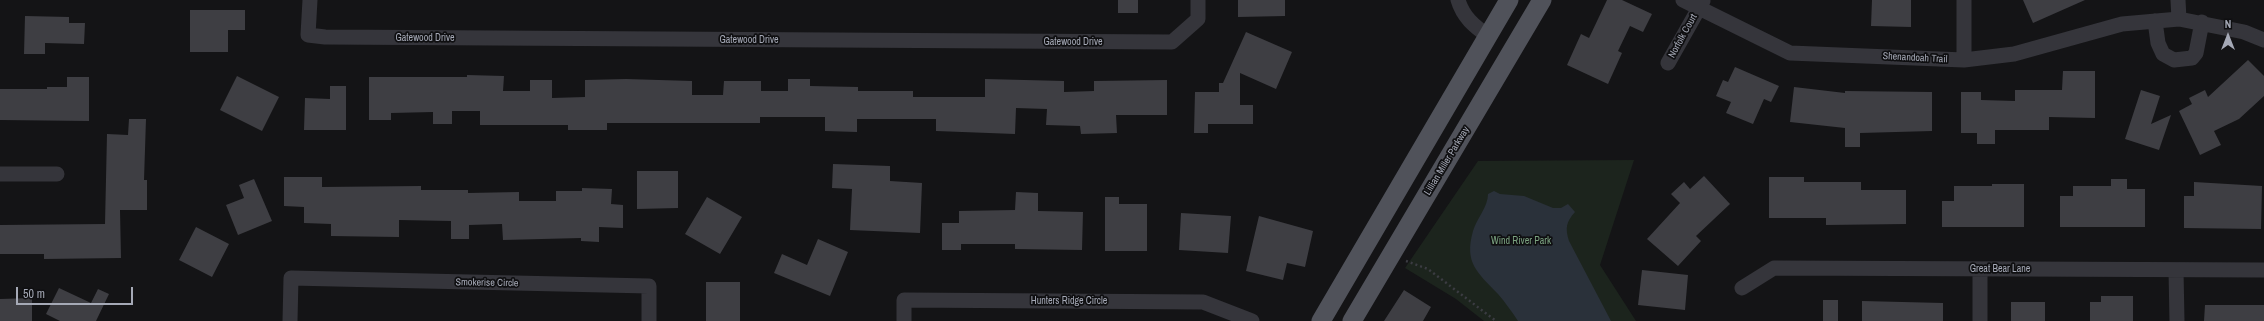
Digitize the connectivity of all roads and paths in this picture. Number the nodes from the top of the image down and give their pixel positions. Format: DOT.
graph roads {
  1 [pos="310,0"];
  2 [pos="1198,0"];
  3 [pos="1458,0"];
  4 [pos="1509,0"];
  5 [pos="1542,0"];
  6 [pos="1683,0"];
  7 [pos="1964,0"];
  8 [pos="2178,0"];
  9 [pos="1701,4"];
  10 [pos="2179,19"];
  11 [pos="2155,21"];
  12 [pos="2202,22"];
  13 [pos="1488,36"];
  14 [pos="2264,40"];
  15 [pos="1964,60"];
  16 [pos="1668,63"];
  17 [pos="0,174"];
  18 [pos="57,174"];
  19 [pos="1404,260"];
  20 [pos="1980,269"];
  21 [pos="2176,270"];
  22 [pos="2264,270"];
  23 [pos="1742,288"];
  24 [pos="290,321"];
  25 [pos="650,321"];
  26 [pos="904,321"];
  27 [pos="1252,321"];
  28 [pos="1321,321"];
  29 [pos="1352,321"];
  30 [pos="1496,321"];
  31 [pos="1980,321"];
  32 [pos="2177,321"];
  1 -- 2 [label="street, Gatewood Drive"];
  3 -- 13 [label="street"];
  4 -- 13 [label="main road"];
  5 -- 29 [label="main road, Lillian Miller Parkway"];
  6 -- 9 [label="street, Shenandoah Trail"];
  7 -- 15 [label="street"];
  8 -- 10 [label="street"];
  9 -- 15 [label="street, Shenandoah Trail"];
  9 -- 16 [label="street, Norfolk Court"];
  10 -- 11 [label="street, Shenandoah Trail"];
  10 -- 12 [label="street, Shenandoah Trail"];
  11 -- 12 [label="street"];
  11 -- 15 [label="street, Shenandoah Trail"];
  12 -- 14 [label="street, Shenandoah Trail"];
  13 -- 28 [label="main road"];
  17 -- 18 [label="street"];
  19 -- 30 [label="path"];
  20 -- 21 [label="street, Great Bear Lane"];
  20 -- 23 [label="street, Great Bear Lane"];
  20 -- 31 [label="street"];
  21 -- 22 [label="street, Great Bear Lane"];
  21 -- 32 [label="street"];
  24 -- 25 [label="street, Smokerise Circle"];
  26 -- 27 [label="street, Hunters Ridge Circle"];
}
